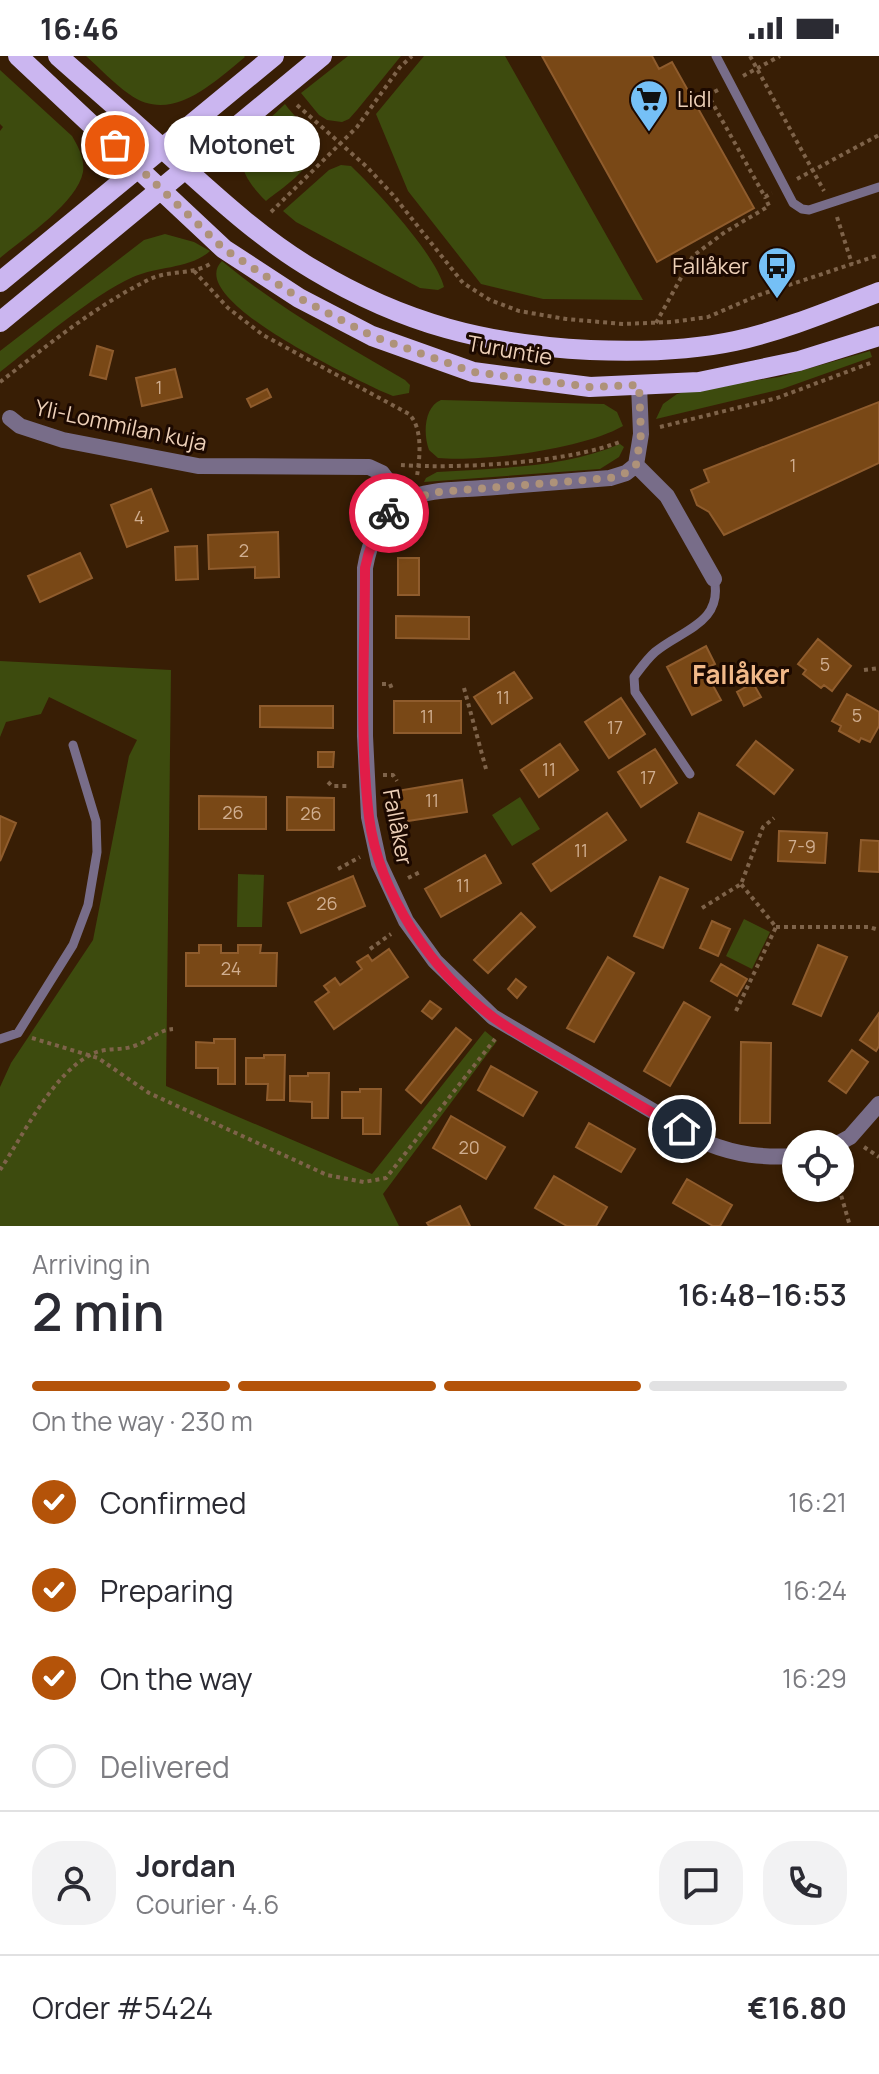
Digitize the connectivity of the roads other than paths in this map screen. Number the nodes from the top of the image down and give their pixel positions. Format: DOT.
graph roads {
  1 [pos="18,56"];
  2 [pos="58,56"];
  3 [pos="274,56"];
  4 [pos="322,56"];
  5 [pos="716,56"];
  6 [pos="162,148"];
  7 [pos="139,168"];
  8 [pos="185,170"];
  9 [pos="879,187"];
  10 [pos="161,190"];
  11 [pos="0,282"];
  12 [pos="879,292"];
  13 [pos="0,322"];
  14 [pos="879,336"];
  15 [pos="639,385"];
  16 [pos="10,418"];
  17 [pos="636,465"];
  18 [pos="400,496"];
  19 [pos="714,579"];
  20 [pos="73,745"];
  21 [pos="690,774"];
  22 [pos="0,1039"];
  23 [pos="879,1104"];
  24 [pos="854,1132"];
  25 [pos="782,1157"];
  1 -- 7 [label="main road, Turuntie"];
  2 -- 6 [label="main road, Turuntie"];
  3 -- 6 [label="main road"];
  4 -- 8 [label="main road"];
  5 -- 9 [label="lane"];
  6 -- 7 [label="main road"];
  6 -- 8 [label="main road, Turuntie"];
  7 -- 10 [label="main road, Turuntie"];
  7 -- 11 [label="main road"];
  8 -- 10 [label="main road"];
  8 -- 12 [label="main road, Turuntie"];
  10 -- 13 [label="main road"];
  10 -- 15 [label="main road, Turuntie"];
  14 -- 15 [label="main road, Turuntie"];
  15 -- 17 [label="street"];
  16 -- 18 [label="street, Yli-Lommilan kuja"];
  17 -- 18 [label="street"];
  17 -- 19 [label="street"];
  18 -- 25 [label="street, Fallåker"];
  19 -- 21 [label="lane"];
  20 -- 22 [label="lane"];
  23 -- 24 [label="street"];
}
